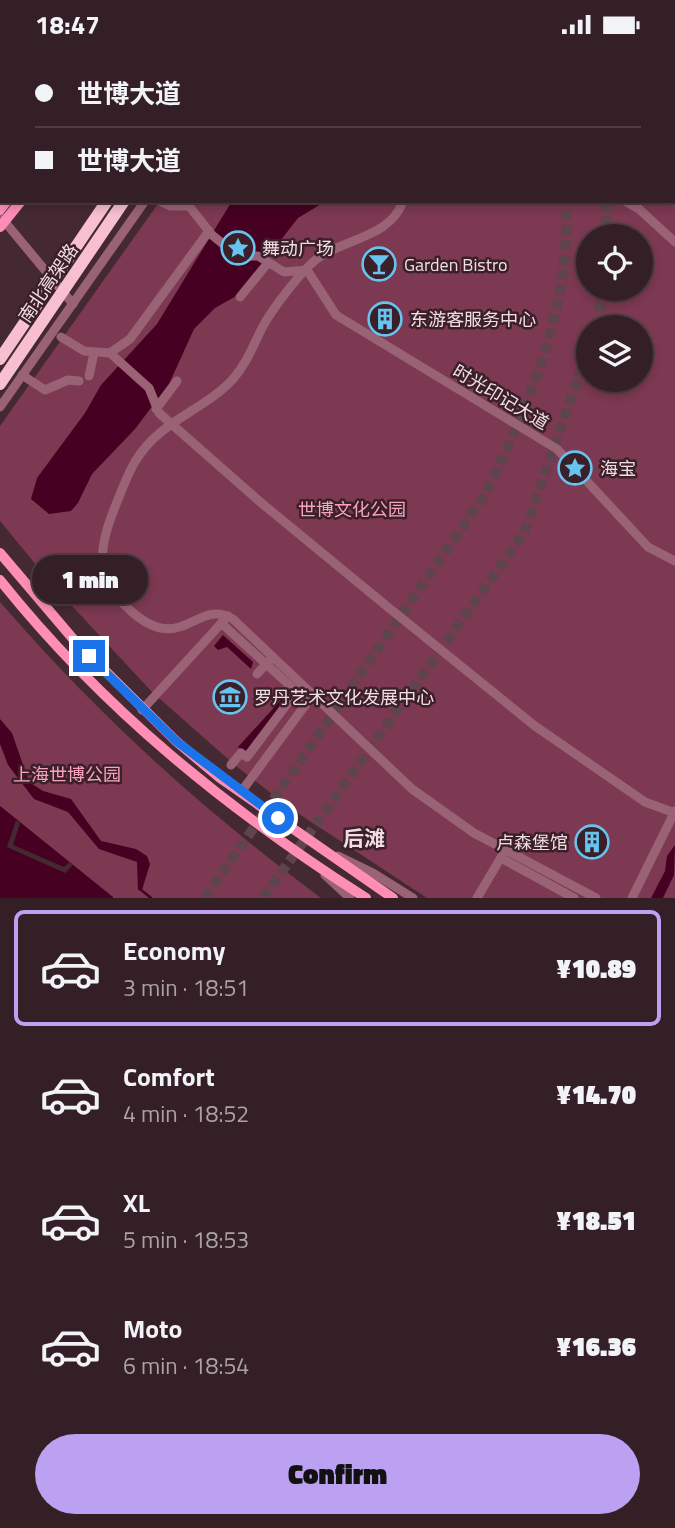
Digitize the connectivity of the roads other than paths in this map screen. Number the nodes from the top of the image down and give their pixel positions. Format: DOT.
graph roads {
  1 [pos="18,203"];
  2 [pos="106,203"];
  3 [pos="123,203"];
  4 [pos="144,203"];
  5 [pos="163,203"];
  6 [pos="402,203"];
  7 [pos="628,203"];
  8 [pos="1,218"];
  9 [pos="209,231"];
  10 [pos="675,242"];
  11 [pos="267,264"];
  12 [pos="307,270"];
  13 [pos="240,297"];
  14 [pos="73,304"];
  15 [pos="61,338"];
  16 [pos="94,353"];
  17 [pos="110,353"];
  18 [pos="0,359"];
  19 [pos="22,375"];
  20 [pos="89,376"];
  21 [pos="79,381"];
  22 [pos="177,381"];
  23 [pos="0,384"];
  24 [pos="0,407"];
  25 [pos="156,409"];
  26 [pos="173,423"];
  27 [pos="0,553"];
  28 [pos="675,561"];
  29 [pos="0,580"];
  30 [pos="224,619"];
  31 [pos="269,660"];
  32 [pos="257,674"];
  33 [pos="299,687"];
  34 [pos="310,699"];
  35 [pos="142,711"];
  36 [pos="270,725"];
  37 [pos="284,734"];
  38 [pos="249,754"];
  39 [pos="262,764"];
  40 [pos="231,765"];
  41 [pos="241,792"];
  42 [pos="675,813"];
  43 [pos="323,848"];
  44 [pos="503,854"];
  45 [pos="314,865"];
  46 [pos="593,897"];
  47 [pos="350,898"];
  48 [pos="366,898"];
  49 [pos="393,898"];
  50 [pos="413,898"];
  51 [pos="477,898"];
  52 [pos="575,898"];
  53 [pos="632,898"];
  1 -- 8 [label="main road"];
  2 -- 18 [label="highway, 南北高架路, bridge"];
  3 -- 23 [label="highway, 南北高架路, bridge"];
  4 -- 14 [label="street"];
  5 -- 9 [label="street"];
  6 -- 12 [label="street"];
  7 -- 10 [label="street"];
  8 -- 14 [label="street"];
  9 -- 11 [label="street"];
  9 -- 17 [label="street"];
  11 -- 12 [label="street"];
  11 -- 13 [label="street"];
  12 -- 26 [label="street"];
  12 -- 28 [label="street, 时光印记大道"];
  14 -- 19 [label="street"];
  15 -- 16 [label="street"];
  16 -- 17 [label="street"];
  16 -- 20 [label="street"];
  17 -- 25 [label="street"];
  19 -- 21 [label="street"];
  19 -- 24 [label="street"];
  22 -- 25 [label="street"];
  25 -- 26 [label="street"];
  26 -- 30 [label="street"];
  26 -- 42 [label="street"];
  27 -- 35 [label="main road"];
  29 -- 45 [label="main road"];
  30 -- 31 [label="street"];
  30 -- 35 [label="street"];
  31 -- 32 [label="street"];
  31 -- 33 [label="street"];
  33 -- 34 [label="street"];
  33 -- 36 [label="street"];
  34 -- 37 [label="street"];
  34 -- 44 [label="street"];
  35 -- 41 [label="main road"];
  36 -- 37 [label="street"];
  36 -- 38 [label="street"];
  37 -- 39 [label="street"];
  38 -- 39 [label="street"];
  38 -- 40 [label="street"];
  39 -- 41 [label="street"];
  41 -- 43 [label="main road"];
  42 -- 53 [label="street"];
  43 -- 49 [label="main road"];
  43 -- 50 [label="street"];
  44 -- 46 [label="street"];
  44 -- 51 [label="street"];
  44 -- 52 [label="street"];
  45 -- 47 [label="street"];
  45 -- 48 [label="main road"];
}
